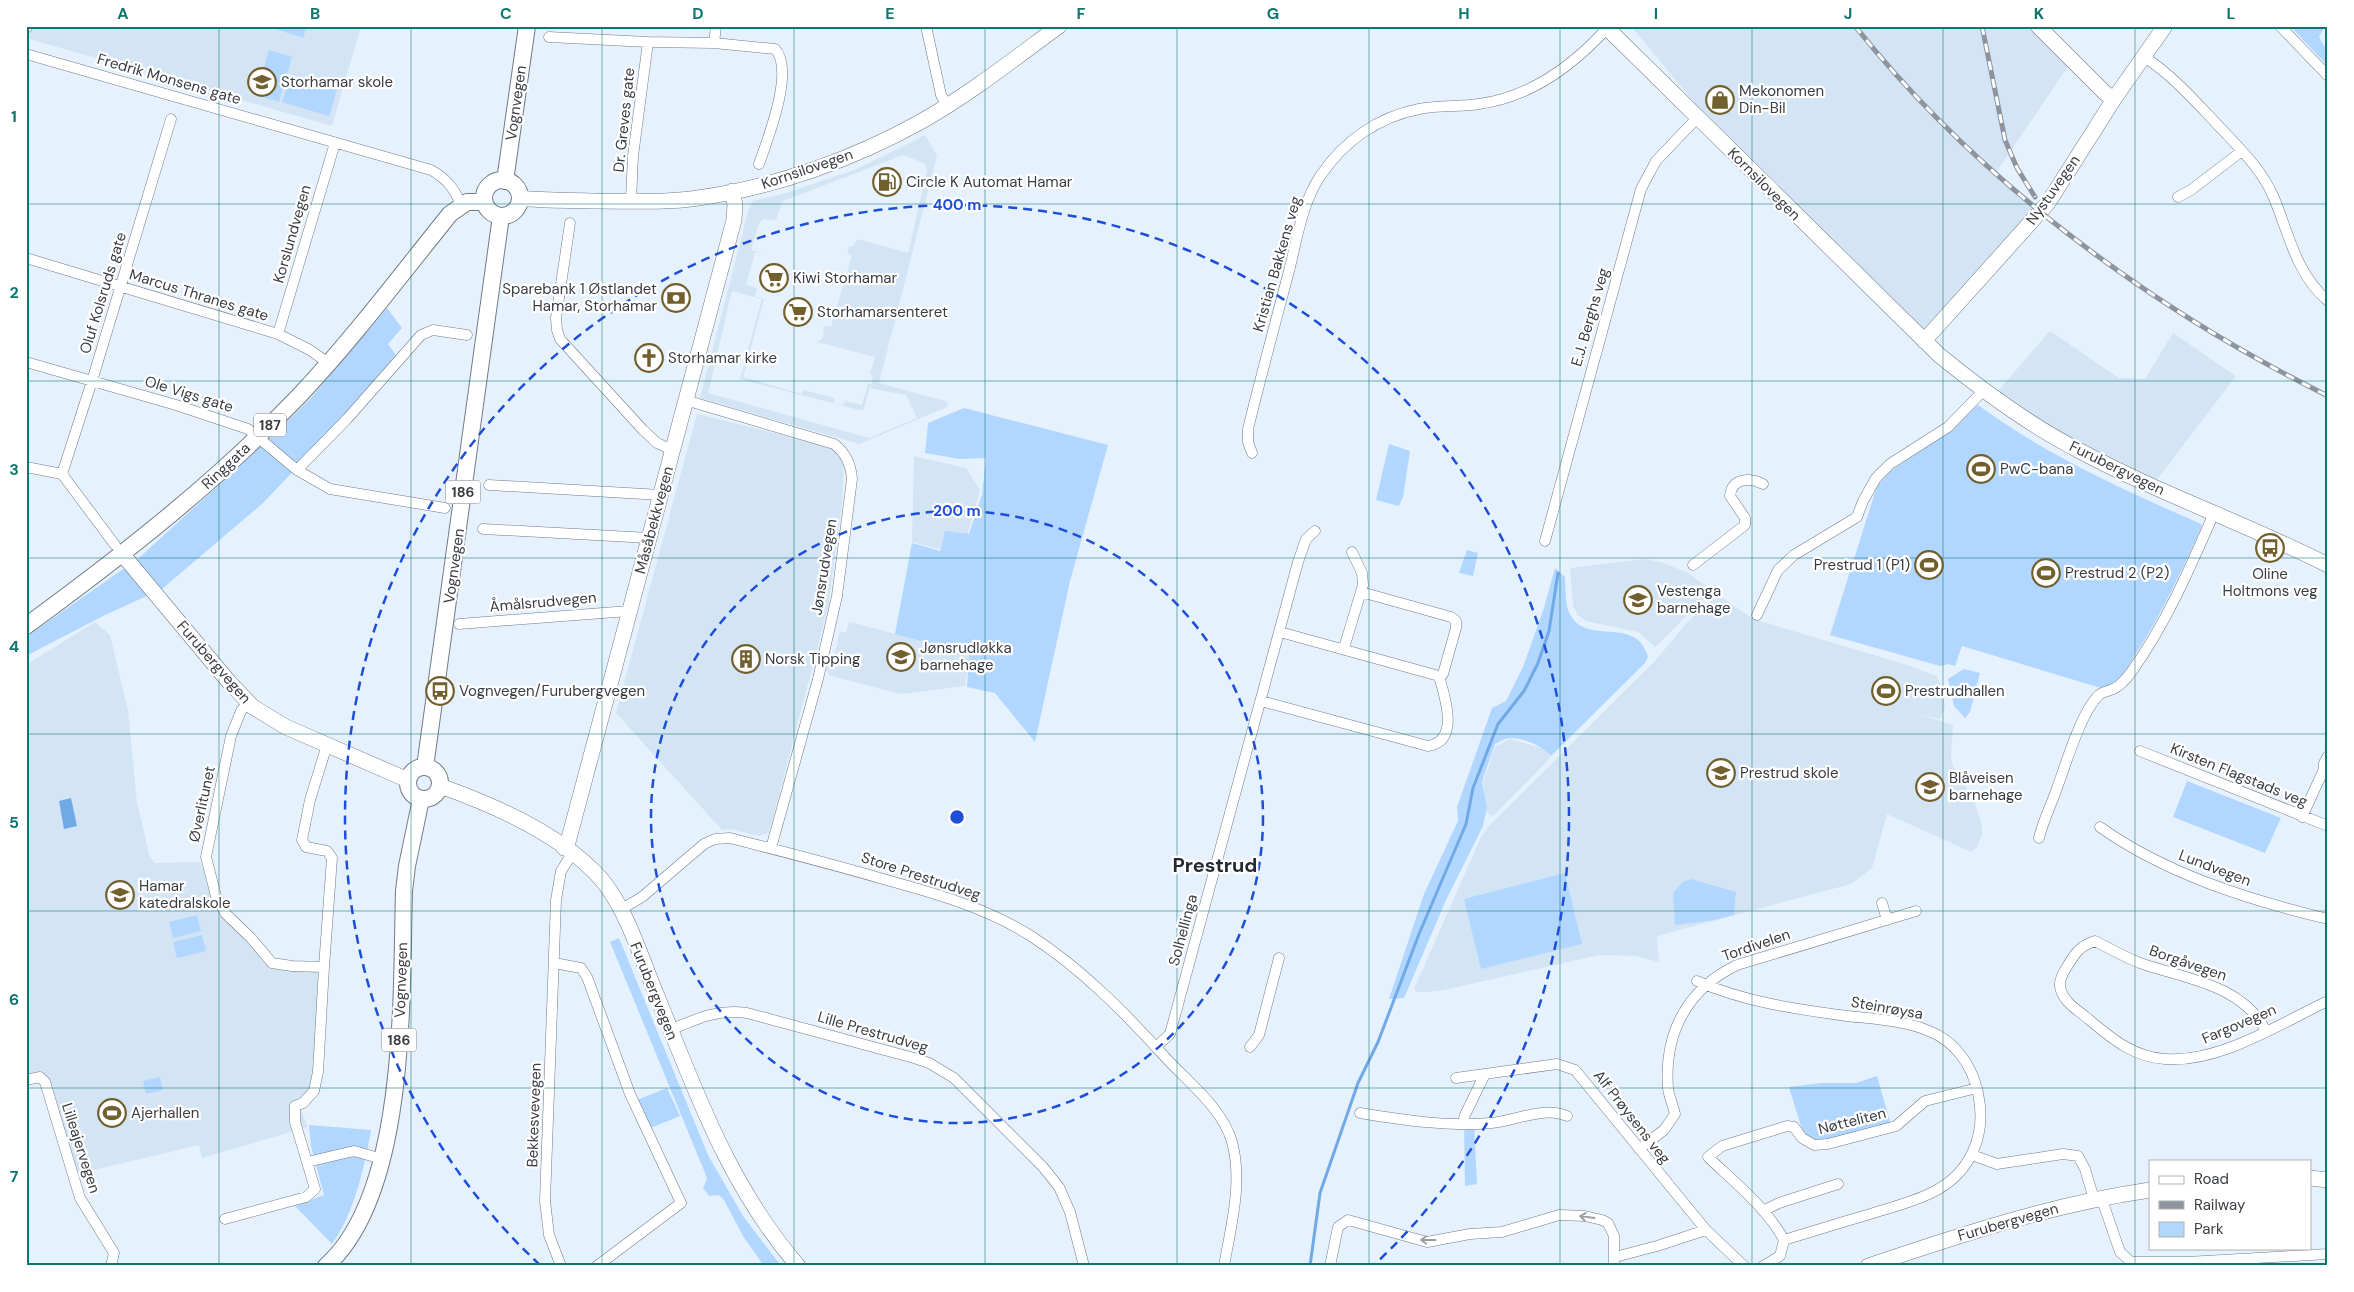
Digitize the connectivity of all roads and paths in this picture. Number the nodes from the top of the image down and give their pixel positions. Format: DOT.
graph roads {
  1 [pos="527,26"];
  2 [pos="716,26"];
  3 [pos="926,26"];
  4 [pos="1059,26"];
  5 [pos="2038,26"];
  6 [pos="2165,26"];
  7 [pos="2280,26"];
  8 [pos="1607,27"];
  9 [pos="549,37"];
  10 [pos="648,42"];
  11 [pos="714,43"];
  12 [pos="26,54"];
  13 [pos="2144,57"];
  14 [pos="2328,76"];
  15 [pos="2114,99"];
  16 [pos="947,106"];
  17 [pos="1697,118"];
  18 [pos="171,119"];
  19 [pos="335,143"];
  20 [pos="2242,151"];
  21 [pos="759,164"];
  22 [pos="505,181"];
  23 [pos="732,192"];
  24 [pos="2178,197"];
  25 [pos="520,198"];
  26 [pos="632,201"];
  27 [pos="484,202"];
  28 [pos="461,205"];
  29 [pos="501,216"];
  30 [pos="570,223"];
  31 [pos="26,258"];
  32 [pos="120,287"];
  33 [pos="2328,301"];
  34 [pos="278,334"];
  35 [pos="467,335"];
  36 [pos="1924,340"];
  37 [pos="26,362"];
  38 [pos="328,363"];
  39 [pos="92,381"];
  40 [pos="1983,391"];
  41 [pos="685,400"];
  42 [pos="258,436"];
  43 [pos="672,450"];
  44 [pos="1252,453"];
  45 [pos="28,469"];
  46 [pos="297,470"];
  47 [pos="62,474"];
  48 [pos="1763,484"];
  49 [pos="488,485"];
  50 [pos="661,495"];
  51 [pos="445,508"];
  52 [pos="2214,513"];
  53 [pos="483,529"];
  54 [pos="1315,531"];
  55 [pos="650,538"];
  56 [pos="1545,540"];
  57 [pos="119,550"];
  58 [pos="1352,552"];
  59 [pos="1693,565"];
  60 [pos="2328,565"];
  61 [pos="1361,592"];
  62 [pos="629,611"];
  63 [pos="1757,615"];
  64 [pos="459,624"];
  65 [pos="26,626"];
  66 [pos="1280,632"];
  67 [pos="1344,648"];
  68 [pos="1439,676"];
  69 [pos="1261,701"];
  70 [pos="248,702"];
  71 [pos="327,745"];
  72 [pos="2140,751"];
  73 [pos="2328,756"];
  74 [pos="425,767"];
  75 [pos="408,780"];
  76 [pos="440,786"];
  77 [pos="421,799"];
  78 [pos="2302,818"];
  79 [pos="2328,826"];
  80 [pos="2100,827"];
  81 [pos="2039,838"];
  82 [pos="770,848"];
  83 [pos="568,851"];
  84 [pos="1882,903"];
  85 [pos="620,910"];
  86 [pos="1916,912"];
  87 [pos="2328,919"];
  88 [pos="1887,920"];
  89 [pos="2088,943"];
  90 [pos="1279,958"];
  91 [pos="554,963"];
  92 [pos="324,967"];
  93 [pos="1701,983"];
  94 [pos="2328,1001"];
  95 [pos="670,1030"];
  96 [pos="2266,1031"];
  97 [pos="1156,1047"];
  98 [pos="1250,1047"];
  99 [pos="1485,1074"];
  100 [pos="1456,1078"];
  101 [pos="26,1080"];
  102 [pos="1977,1088"];
  103 [pos="1360,1113"];
  104 [pos="1566,1116"];
  105 [pos="1463,1123"];
  106 [pos="1640,1149"];
  107 [pos="1972,1155"];
  108 [pos="382,1159"];
  109 [pos="307,1162"];
  110 [pos="2312,1178"];
  111 [pos="2328,1180"];
  112 [pos="1838,1184"];
  113 [pos="2149,1190"];
  114 [pos="2097,1198"];
  115 [pos="1763,1211"];
  116 [pos="225,1219"];
  117 [pos="1706,1230"];
  118 [pos="1784,1240"];
  119 [pos="2328,1254"];
  120 [pos="1614,1261"];
  121 [pos="111,1266"];
  122 [pos="326,1266"];
  123 [pos="561,1266"];
  124 [pos="597,1266"];
  125 [pos="798,1266"];
  126 [pos="1084,1266"];
  127 [pos="1224,1266"];
  128 [pos="1330,1266"];
  129 [pos="1744,1266"];
  130 [pos="1763,1266"];
  131 [pos="1868,1266"];
  1 -- 22 [label="main road, Vognvegen"];
  2 -- 11 [label="street"];
  3 -- 16 [label="street"];
  4 -- 16 [label="main road, Kornsilovegen"];
  5 -- 15 [label="main road"];
  6 -- 13 [label="main road, Nystuvegen"];
  7 -- 14 [label="street"];
  8 -- 17 [label="main road, Kornsilovegen"];
  8 -- 44 [label="street, Kristian Bakkens veg"];
  9 -- 10 [label="street"];
  10 -- 11 [label="street"];
  10 -- 26 [label="street, Dr. Greves gate"];
  11 -- 21 [label="street"];
  12 -- 19 [label="street, Fredrik Monsens gate"];
  13 -- 15 [label="main road, Nystuvegen"];
  13 -- 20 [label="street"];
  15 -- 36 [label="main road, Nystuvegen"];
  16 -- 23 [label="main road, Kornsilovegen"];
  17 -- 36 [label="main road, Kornsilovegen"];
  17 -- 56 [label="street, E.J. Berghs veg"];
  18 -- 32 [label="street, Oluf Kolsruds gate"];
  19 -- 28 [label="street, Fredrik Monsens gate"];
  19 -- 34 [label="street, Korslundvegen"];
  20 -- 24 [label="street"];
  20 -- 33 [label="street"];
  22 -- 25 [label="main road"];
  22 -- 27 [label="main road"];
  23 -- 26 [label="main road, Kornsilovegen"];
  23 -- 41 [label="main road, Måsåbekkvegen"];
  25 -- 26 [label="main road, Kornsilovegen"];
  25 -- 29 [label="main road"];
  27 -- 28 [label="main road"];
  27 -- 29 [label="main road"];
  28 -- 38 [label="main road, Ringgata / 187"];
  29 -- 74 [label="main road, Vognvegen / 186"];
  30 -- 43 [label="street"];
  31 -- 32 [label="street, Marcus Thranes gate"];
  32 -- 34 [label="street, Marcus Thranes gate"];
  32 -- 39 [label="street, Oluf Kolsruds gate"];
  34 -- 38 [label="street, Marcus Thranes gate"];
  35 -- 46 [label="street"];
  36 -- 40 [label="main road, Furubergvegen"];
  37 -- 39 [label="street, Ole Vigs gate"];
  38 -- 42 [label="main road, Ringgata / 187"];
  39 -- 42 [label="street, Ole Vigs gate"];
  39 -- 47 [label="street, Oluf Kolsruds gate"];
  40 -- 52 [label="main road, Furubergvegen"];
  40 -- 63 [label="street"];
  41 -- 43 [label="main road, Måsåbekkvegen"];
  41 -- 82 [label="street, Jønsrudvegen"];
  42 -- 46 [label="street, Ole Vigs gate"];
  42 -- 57 [label="main road, Ringgata / 187"];
  43 -- 50 [label="main road, Måsåbekkvegen"];
  45 -- 47 [label="street"];
  46 -- 51 [label="street, Ole Vigs gate"];
  47 -- 57 [label="street"];
  48 -- 59 [label="street"];
  49 -- 50 [label="street"];
  50 -- 55 [label="main road, Måsåbekkvegen"];
  52 -- 60 [label="main road, Furubergvegen"];
  52 -- 81 [label="street"];
  53 -- 55 [label="street"];
  54 -- 66 [label="street, Solhellinga"];
  55 -- 62 [label="main road, Måsåbekkvegen"];
  57 -- 65 [label="main road, Ringgata / 187"];
  57 -- 70 [label="main road, Furubergvegen"];
  58 -- 61 [label="street"];
  61 -- 67 [label="street"];
  61 -- 68 [label="street"];
  62 -- 64 [label="street, Åmålsrudvegen"];
  62 -- 83 [label="main road, Måsåbekkvegen"];
  66 -- 67 [label="street"];
  66 -- 69 [label="street, Solhellinga"];
  67 -- 68 [label="street"];
  68 -- 69 [label="street"];
  69 -- 97 [label="street, Solhellinga"];
  70 -- 71 [label="main road, Furubergvegen"];
  70 -- 92 [label="street, Øverlitunet"];
  71 -- 75 [label="main road, Furubergvegen"];
  71 -- 92 [label="street"];
  72 -- 78 [label="street, Kirsten Flagstads veg"];
  73 -- 78 [label="street"];
  74 -- 75 [label="main road"];
  74 -- 76 [label="main road"];
  75 -- 77 [label="main road"];
  76 -- 77 [label="main road"];
  76 -- 83 [label="main road, Furubergvegen"];
  77 -- 108 [label="main road, Vognvegen / 186"];
  78 -- 79 [label="street, Kirsten Flagstads veg"];
  80 -- 87 [label="street, Lundvegen"];
  82 -- 85 [label="street, Store Prestrudveg"];
  82 -- 97 [label="street, Store Prestrudveg"];
  83 -- 85 [label="main road, Furubergvegen"];
  83 -- 91 [label="street, Bekkesvevegen"];
  84 -- 88 [label="street"];
  85 -- 95 [label="main road, Furubergvegen"];
  86 -- 88 [label="street, Tordivelen"];
  88 -- 93 [label="street, Tordivelen"];
  89 -- 96 [label="street, Borgåvegen"];
  89 -- 96 [label="street, Fargovegen"];
  90 -- 98 [label="street"];
  91 -- 123 [label="street, Bekkesvevegen"];
  91 -- 124 [label="street"];
  92 -- 109 [label="street"];
  93 -- 102 [label="street, Steinrøysa"];
  93 -- 106 [label="street, Tordivelen"];
  94 -- 96 [label="street, Fargovegen"];
  95 -- 125 [label="main road, Furubergvegen"];
  95 -- 126 [label="street, Lille Prestrudveg"];
  97 -- 127 [label="street, Store Prestrudveg"];
  99 -- 100 [label="street, Alf Prøysens veg"];
  99 -- 105 [label="street"];
  99 -- 106 [label="street, Alf Prøysens veg"];
  101 -- 121 [label="street, Lilleajervegen"];
  102 -- 107 [label="street, Steinrøysa"];
  102 -- 115 [label="street, Nøtteliten"];
  103 -- 105 [label="street"];
  104 -- 105 [label="street"];
  106 -- 117 [label="street, Alf Prøysens veg"];
  107 -- 114 [label="street"];
  107 -- 118 [label="street, Steinrøysa"];
  108 -- 109 [label="street"];
  108 -- 122 [label="main road, Vognvegen / 186"];
  109 -- 116 [label="street"];
  110 -- 111 [label="main road"];
  112 -- 115 [label="street"];
  113 -- 114 [label="main road, Furubergvegen"];
  114 -- 119 [label="street"];
  114 -- 131 [label="main road, Furubergvegen"];
  115 -- 118 [label="street"];
  117 -- 120 [label="street"];
  117 -- 129 [label="street, Alf Prøysens veg"];
  118 -- 130 [label="street"];
  120 -- 128 [label="street, one-way"];
}
